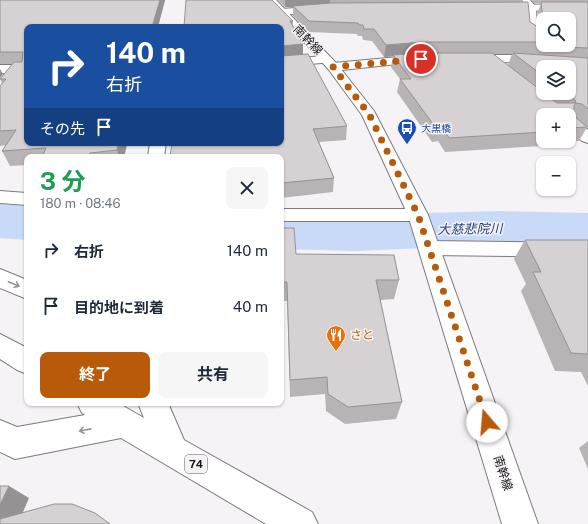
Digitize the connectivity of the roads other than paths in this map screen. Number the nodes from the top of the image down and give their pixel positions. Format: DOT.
graph roads {
  1 [pos="528,4"];
  2 [pos="276,6"];
  3 [pos="588,7"];
  4 [pos="492,8"];
  5 [pos="330,9"];
  6 [pos="536,35"];
  7 [pos="564,53"];
  8 [pos="437,59"];
  9 [pos="461,59"];
  10 [pos="492,59"];
  11 [pos="284,63"];
  12 [pos="330,63"];
  13 [pos="586,65"];
  14 [pos="0,69"];
  15 [pos="21,69"];
  16 [pos="509,73"];
  17 [pos="4,84"];
  18 [pos="576,128"];
  19 [pos="588,138"];
  20 [pos="0,197"];
  21 [pos="24,199"];
  22 [pos="284,215"];
  23 [pos="418,215"];
  24 [pos="429,248"];
  25 [pos="588,250"];
  26 [pos="0,278"];
  27 [pos="24,289"];
  28 [pos="0,345"];
  29 [pos="24,360"];
  30 [pos="97,406"];
  31 [pos="155,406"];
  32 [pos="123,423"];
  33 [pos="0,435"];
  34 [pos="172,450"];
  35 [pos="300,524"];
  36 [pos="520,524"];
  1 -- 3 [label="street"];
  1 -- 4 [label="street"];
  1 -- 6 [label="street"];
  2 -- 5 [label="street"];
  2 -- 12 [label="street, 南幹線"];
  7 -- 13 [label="street"];
  8 -- 12 [label="street"];
  9 -- 10 [label="street"];
  10 -- 13 [label="street"];
  10 -- 16 [label="street"];
  11 -- 12 [label="street"];
  12 -- 23 [label="street, 南幹線"];
  14 -- 15 [label="street"];
  15 -- 17 [label="street"];
  18 -- 19 [label="street"];
  20 -- 21 [label="street"];
  22 -- 23 [label="street"];
  23 -- 24 [label="street, 南幹線"];
  24 -- 25 [label="street"];
  24 -- 36 [label="street, 南幹線"];
  26 -- 27 [label="street, one-way"];
  28 -- 29 [label="street"];
  30 -- 32 [label="street, 74"];
  31 -- 34 [label="street"];
  32 -- 33 [label="street, one-way"];
  32 -- 34 [label="street, 74"];
  34 -- 35 [label="street, 74"];
}
